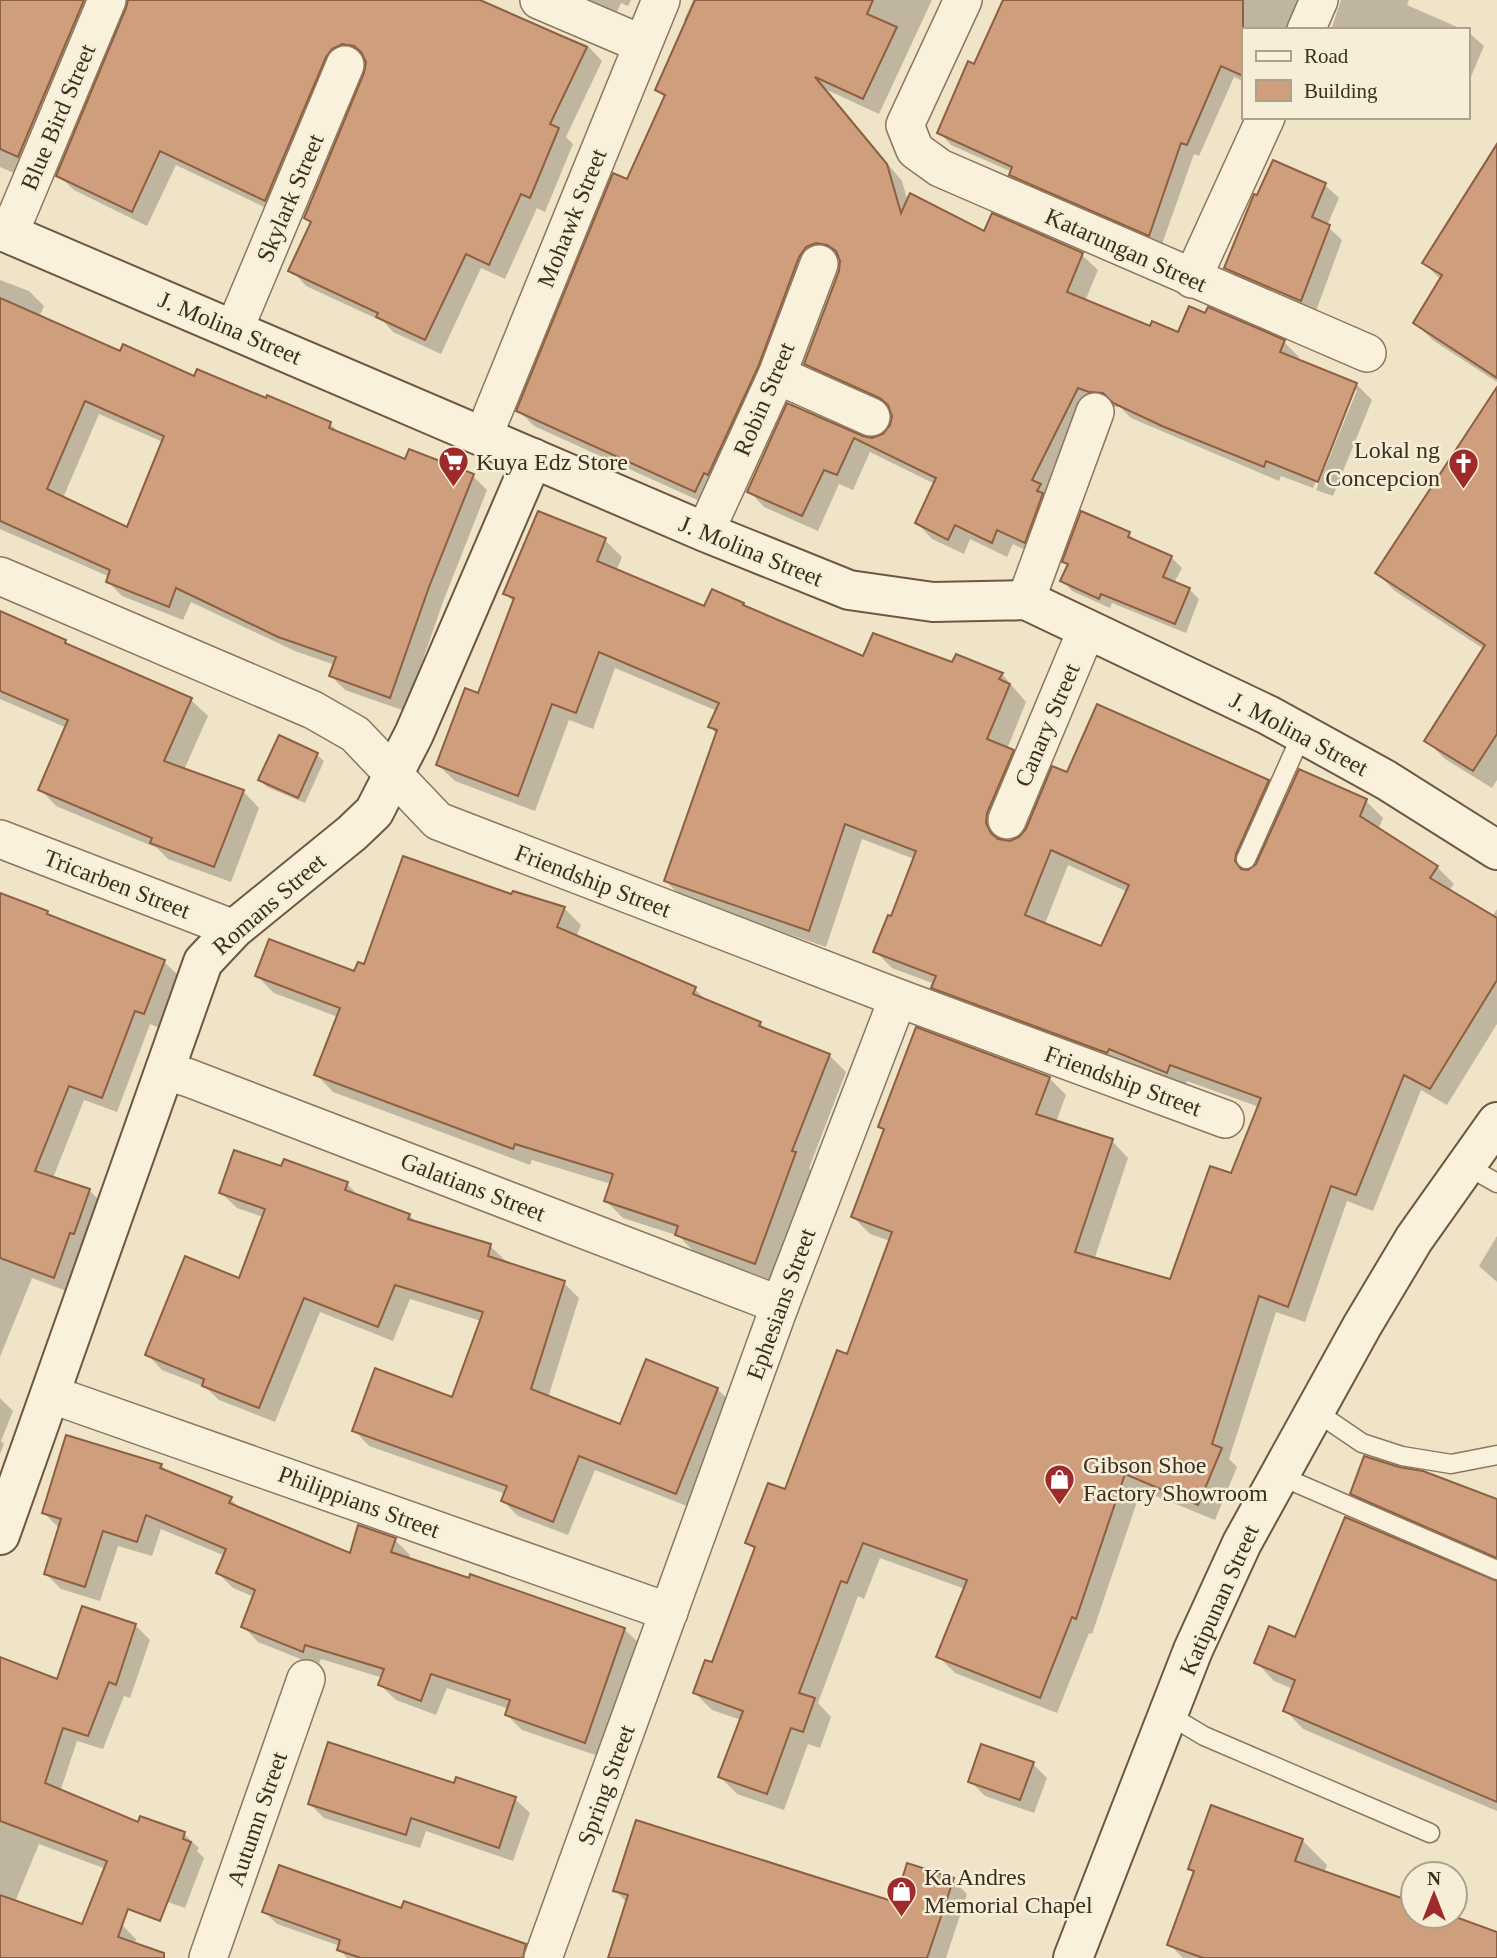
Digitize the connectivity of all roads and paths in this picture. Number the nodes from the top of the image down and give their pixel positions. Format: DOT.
graph roads {
  1 [pos="107,0"];
  2 [pos="540,0"];
  3 [pos="661,0"];
  4 [pos="963,0"];
  5 [pos="1320,0"];
  6 [pos="1307,28"];
  7 [pos="642,44"];
  8 [pos="345,65"];
  9 [pos="1265,119"];
  10 [pos="5,232"];
  11 [pos="819,264"];
  12 [pos="1192,279"];
  13 [pos="234,330"];
  14 [pos="1367,353"];
  15 [pos="777,374"];
  16 [pos="1095,412"];
  17 [pos="871,417"];
  18 [pos="484,437"];
  19 [pos="533,458"];
  20 [pos="705,533"];
  21 [pos="0,576"];
  22 [pos="1026,600"];
  23 [pos="1087,629"];
  24 [pos="1302,733"];
  25 [pos="394,776"];
  26 [pos="1007,821"];
  27 [pos="0,839"];
  28 [pos="1497,850"];
  29 [pos="1246,859"];
  30 [pos="234,929"];
  31 [pos="898,998"];
  32 [pos="166,1071"];
  33 [pos="1225,1119"];
  34 [pos="1497,1122"];
  35 [pos="1482,1174"];
  36 [pos="780,1305"];
  37 [pos="50,1394"];
  38 [pos="1315,1411"];
  39 [pos="1497,1455"];
  40 [pos="1279,1475"];
  41 [pos="0,1535"];
  42 [pos="1497,1570"];
  43 [pos="668,1612"];
  44 [pos="306,1679"];
  45 [pos="1169,1715"];
  46 [pos="1430,1833"];
  47 [pos="208,1958"];
  48 [pos="543,1958"];
  49 [pos="1073,1958"];
  1 -- 10 [label="street, Blue Bird Street"];
  2 -- 7 [label="street"];
  3 -- 7 [label="street, Mohawk Street"];
  4 -- 12 [label="street, Katarungan Street"];
  5 -- 6 [label="street"];
  7 -- 18 [label="street, Mohawk Street"];
  8 -- 13 [label="street, Skylark Street"];
  9 -- 12 [label="street"];
  10 -- 13 [label="street, J. Molina Street"];
  11 -- 15 [label="street, Robin Street"];
  12 -- 14 [label="street, Katarungan Street"];
  13 -- 18 [label="street, J. Molina Street"];
  15 -- 17 [label="street"];
  15 -- 20 [label="street, Robin Street"];
  16 -- 22 [label="street"];
  18 -- 19 [label="street, J. Molina Street"];
  19 -- 20 [label="street, J. Molina Street"];
  19 -- 25 [label="street, Romans Street"];
  20 -- 22 [label="street, J. Molina Street"];
  21 -- 25 [label="street, Friendship Street"];
  22 -- 23 [label="street, J. Molina Street"];
  23 -- 24 [label="street, J. Molina Street"];
  23 -- 26 [label="street, Canary Street"];
  24 -- 28 [label="street, J. Molina Street"];
  24 -- 29 [label="lane"];
  25 -- 30 [label="street, Romans Street"];
  25 -- 31 [label="street, Friendship Street"];
  27 -- 30 [label="street, Tricarben Street"];
  30 -- 32 [label="street, Romans Street"];
  31 -- 33 [label="street, Friendship Street"];
  31 -- 36 [label="street, Ephesians Street"];
  32 -- 36 [label="street, Galatians Street"];
  32 -- 37 [label="street, Romans Street"];
  34 -- 35 [label="street, Katipunan Street"];
  35 -- 38 [label="street, Katipunan Street"];
  36 -- 43 [label="street, Ephesians Street"];
  37 -- 41 [label="street, Romans Street"];
  37 -- 43 [label="street, Philippians Street"];
  38 -- 39 [label="lane"];
  38 -- 40 [label="street, Katipunan Street"];
  40 -- 42 [label="lane"];
  40 -- 45 [label="street, Katipunan Street"];
  43 -- 48 [label="street, Spring Street"];
  44 -- 47 [label="street, Autumn Street"];
  45 -- 46 [label="lane"];
  45 -- 49 [label="street, Katipunan Street"];
}
